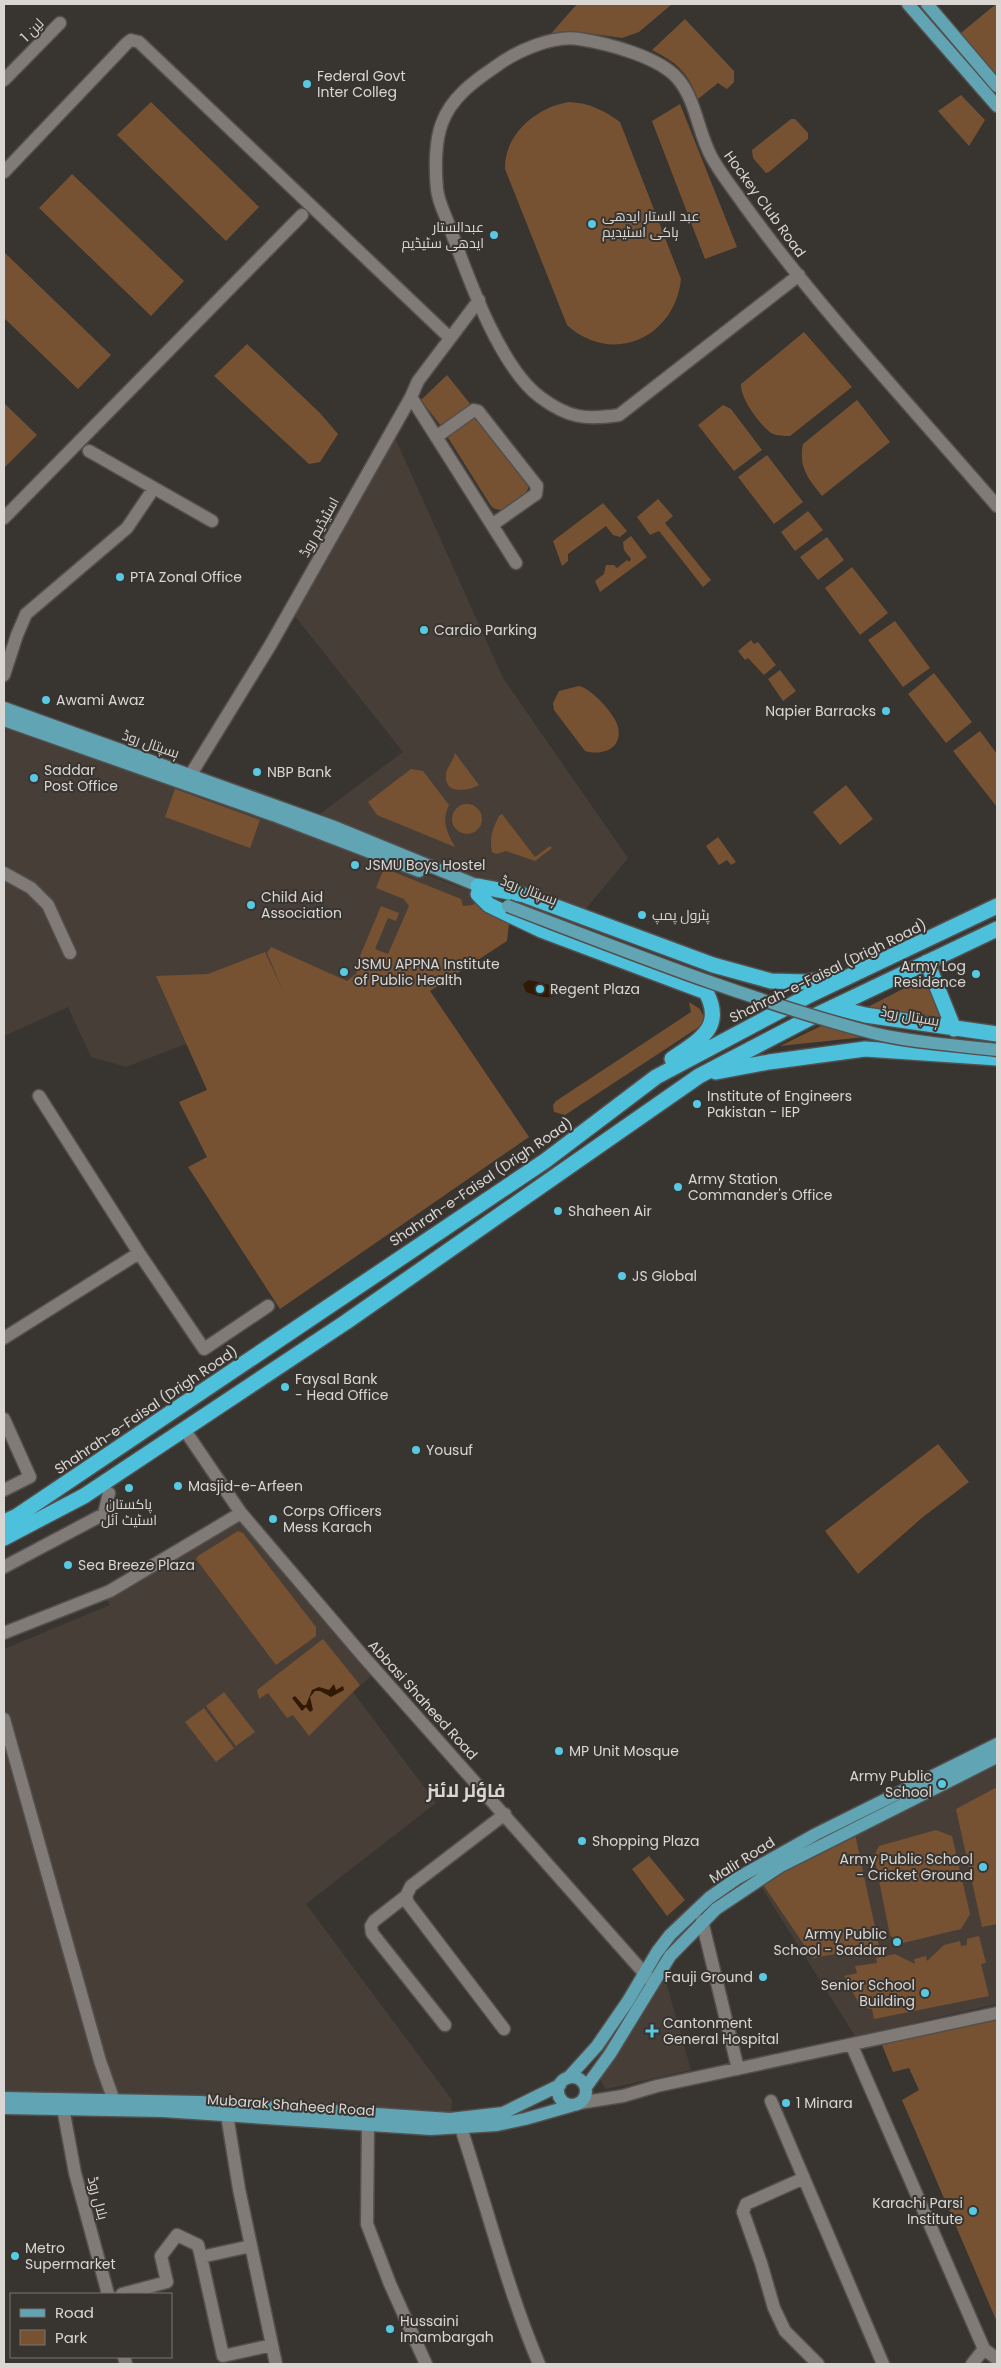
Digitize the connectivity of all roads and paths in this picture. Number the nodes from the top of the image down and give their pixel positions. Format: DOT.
graph roads {
  1 [pos="908,4"];
  2 [pos="927,4"];
  3 [pos="60,23"];
  4 [pos="4,80"];
  5 [pos="997,86"];
  6 [pos="997,106"];
  7 [pos="4,172"];
  8 [pos="302,215"];
  9 [pos="799,275"];
  10 [pos="479,300"];
  11 [pos="450,338"];
  12 [pos="411,397"];
  13 [pos="436,437"];
  14 [pos="90,451"];
  15 [pos="154,488"];
  16 [pos="997,506"];
  17 [pos="4,518"];
  18 [pos="212,521"];
  19 [pos="492,525"];
  20 [pos="516,563"];
  21 [pos="4,675"];
  22 [pos="4,708"];
  23 [pos="4,720"];
  24 [pos="191,774"];
  25 [pos="4,873"];
  26 [pos="478,890"];
  27 [pos="508,902"];
  28 [pos="997,906"];
  29 [pos="997,929"];
  30 [pos="70,953"];
  31 [pos="927,962"];
  32 [pos="856,975"];
  33 [pos="832,1007"];
  34 [pos="865,1015"];
  35 [pos="954,1029"];
  36 [pos="997,1034"];
  37 [pos="997,1043"];
  38 [pos="875,1050"];
  39 [pos="997,1050"];
  40 [pos="997,1058"];
  41 [pos="700,1076"];
  42 [pos="656,1077"];
  43 [pos="39,1096"];
  44 [pos="139,1253"];
  45 [pos="268,1306"];
  46 [pos="4,1338"];
  47 [pos="4,1419"];
  48 [pos="184,1429"];
  49 [pos="4,1490"];
  50 [pos="109,1493"];
  51 [pos="241,1512"];
  52 [pos="4,1522"];
  53 [pos="4,1538"];
  54 [pos="4,1567"];
  55 [pos="4,1633"];
  56 [pos="4,1719"];
  57 [pos="997,1744"];
  58 [pos="997,1757"];
  59 [pos="505,1814"];
  60 [pos="406,1896"];
  61 [pos="702,1921"];
  62 [pos="648,1978"];
  63 [pos="997,2012"];
  64 [pos="445,2025"];
  65 [pos="504,2029"];
  66 [pos="852,2046"];
  67 [pos="738,2069"];
  68 [pos="564,2082"];
  69 [pos="586,2089"];
  70 [pos="4,2098"];
  71 [pos="113,2098"];
  72 [pos="611,2098"];
  73 [pos="772,2100"];
  74 [pos="576,2104"];
  75 [pos="4,2108"];
  76 [pos="63,2108"];
  77 [pos="226,2115"];
  78 [pos="368,2125"];
  79 [pos="461,2128"];
  80 [pos="804,2178"];
  81 [pos="251,2246"];
  82 [pos="201,2257"];
  83 [pos="108,2293"];
  84 [pos="126,2293"];
  85 [pos="272,2345"];
  86 [pos="984,2349"];
  87 [pos="997,2360"];
  88 [pos="276,2364"];
  89 [pos="426,2364"];
  90 [pos="539,2364"];
  91 [pos="818,2364"];
  92 [pos="883,2364"];
  93 [pos="972,2364"];
  1 -- 6 [label="main road"];
  2 -- 5 [label="main road"];
  3 -- 4 [label="street, لین 1"];
  7 -- 11 [label="street"];
  8 -- 17 [label="street"];
  9 -- 10 [label="street, Hockey Club Road"];
  9 -- 10 [label="street, Hockey Club Road"];
  9 -- 16 [label="street, Hockey Club Road"];
  10 -- 11 [label="street, اسٹیڈیم روڈ"];
  11 -- 12 [label="street, اسٹیڈیم روڈ"];
  12 -- 13 [label="street"];
  12 -- 24 [label="street, اسٹیڈیم روڈ"];
  13 -- 19 [label="street"];
  13 -- 19 [label="street"];
  14 -- 15 [label="street"];
  15 -- 18 [label="street"];
  15 -- 21 [label="street"];
  19 -- 20 [label="street"];
  22 -- 24 [label="main road, ہسپتال روڈ"];
  23 -- 26 [label="main road, ہسپتال روڈ"];
  24 -- 26 [label="main road, ہسپتال روڈ"];
  25 -- 30 [label="street"];
  26 -- 27 [label="main road, ہسپتال روڈ"];
  26 -- 32 [label="highway"];
  26 -- 42 [label="highway"];
  27 -- 37 [label="main road, ہسپتال روڈ"];
  27 -- 39 [label="main road, ہسپتال روڈ, bridge"];
  28 -- 32 [label="highway, Shahrah-e-Faisal (Drigh Road)"];
  29 -- 31 [label="highway"];
  31 -- 33 [label="highway"];
  31 -- 35 [label="highway"];
  32 -- 42 [label="highway, Shahrah-e-Faisal (Drigh Road)"];
  33 -- 34 [label="highway"];
  33 -- 41 [label="highway"];
  34 -- 35 [label="highway"];
  34 -- 38 [label="highway"];
  35 -- 36 [label="highway"];
  38 -- 40 [label="highway"];
  38 -- 41 [label="highway"];
  41 -- 48 [label="highway"];
  42 -- 52 [label="highway, Shahrah-e-Faisal (Drigh Road)"];
  43 -- 44 [label="street"];
  44 -- 45 [label="street"];
  44 -- 46 [label="street"];
  47 -- 49 [label="street"];
  48 -- 51 [label="street, Abbasi Shaheed Road"];
  48 -- 53 [label="highway"];
  50 -- 54 [label="street"];
  51 -- 55 [label="street"];
  51 -- 59 [label="street, Abbasi Shaheed Road"];
  56 -- 71 [label="street"];
  57 -- 62 [label="main road, Malir Road"];
  58 -- 61 [label="main road, Malir Road"];
  59 -- 60 [label="street"];
  59 -- 62 [label="street, Abbasi Shaheed Road"];
  60 -- 64 [label="street"];
  60 -- 65 [label="street"];
  61 -- 62 [label="main road, Malir Road"];
  61 -- 67 [label="street"];
  62 -- 68 [label="main road, Malir Road"];
  62 -- 69 [label="main road, Malir Road"];
  63 -- 66 [label="street, Mubarak Shaheed Road"];
  66 -- 67 [label="street, Mubarak Shaheed Road"];
  66 -- 86 [label="street"];
  67 -- 72 [label="street, Mubarak Shaheed Road"];
  68 -- 69 [label="main road"];
  68 -- 71 [label="main road, Mubarak Shaheed Road"];
  68 -- 74 [label="main road"];
  69 -- 72 [label="street"];
  69 -- 74 [label="main road"];
  70 -- 71 [label="main road, Mubarak Shaheed Road"];
  72 -- 74 [label="street, Mubarak Shaheed Road"];
  73 -- 80 [label="street"];
  74 -- 79 [label="main road, Mubarak Shaheed Road"];
  75 -- 76 [label="main road, Mubarak Shaheed Road"];
  76 -- 77 [label="main road, Mubarak Shaheed Road"];
  76 -- 83 [label="street, بلال روڈ"];
  77 -- 78 [label="main road, Mubarak Shaheed Road"];
  77 -- 81 [label="street"];
  78 -- 79 [label="main road, Mubarak Shaheed Road"];
  78 -- 89 [label="street"];
  79 -- 90 [label="street"];
  80 -- 91 [label="street"];
  80 -- 92 [label="street"];
  81 -- 82 [label="street"];
  81 -- 85 [label="street"];
  82 -- 84 [label="street"];
  82 -- 85 [label="street"];
  85 -- 88 [label="street"];
  86 -- 87 [label="street"];
  86 -- 93 [label="street"];
}
